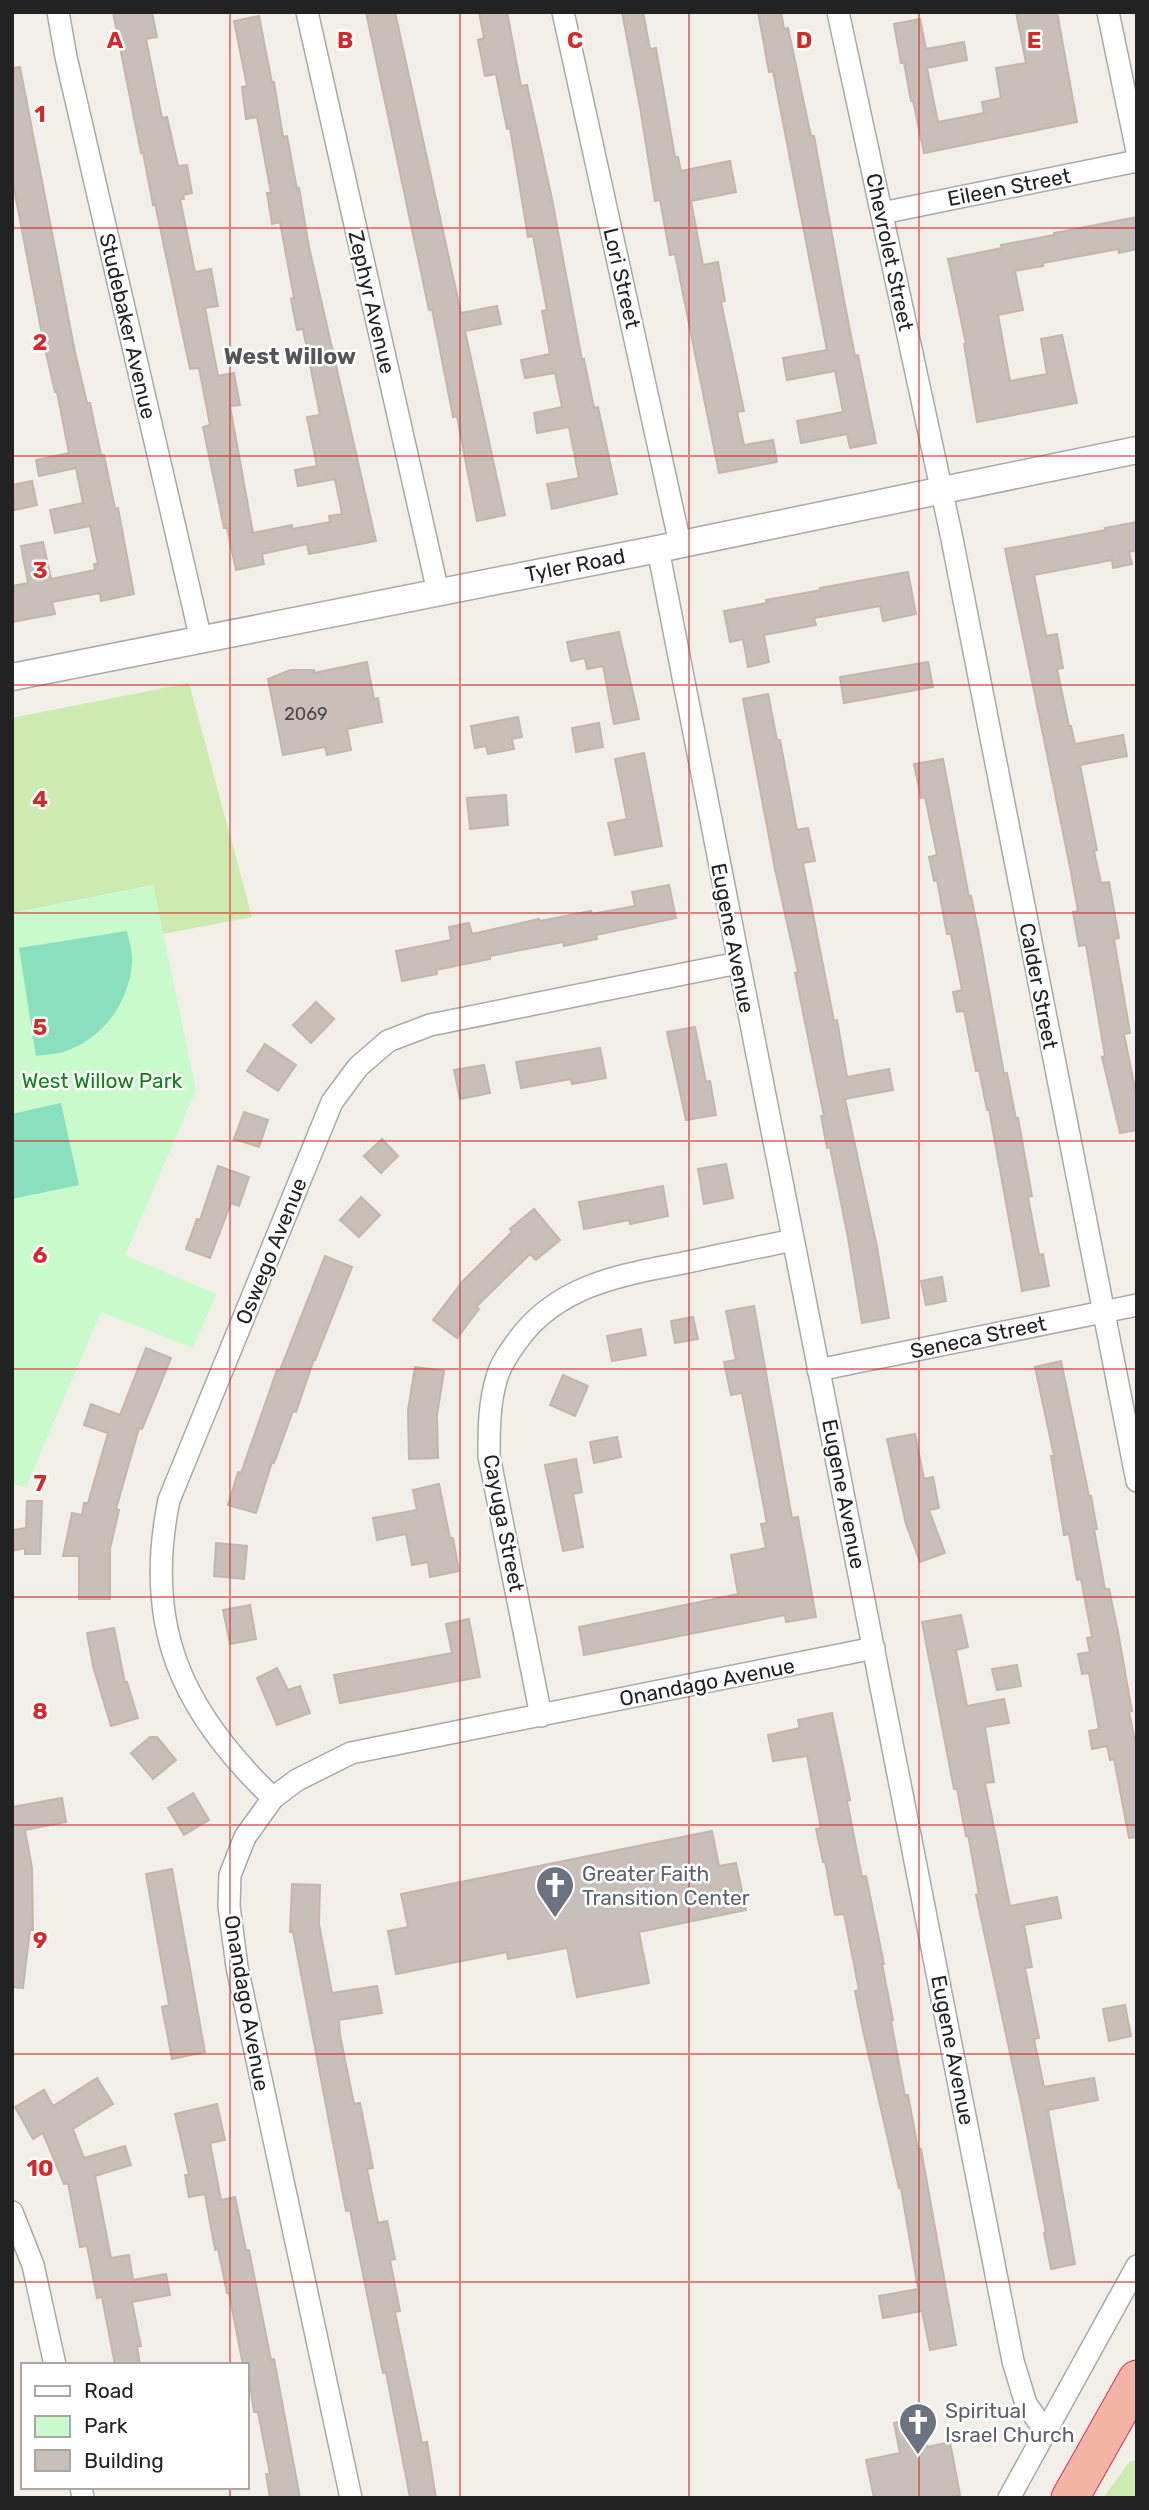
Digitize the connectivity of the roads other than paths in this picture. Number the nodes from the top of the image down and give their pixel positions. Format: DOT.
graph roads {
  1 [pos="58,12"];
  2 [pos="307,12"];
  3 [pos="563,12"];
  4 [pos="838,12"];
  5 [pos="1108,12"];
  6 [pos="1137,151"];
  7 [pos="1137,162"];
  8 [pos="882,214"];
  9 [pos="1137,450"];
  10 [pos="942,491"];
  11 [pos="669,547"];
  12 [pos="439,592"];
  13 [pos="201,640"];
  14 [pos="12,677"];
  15 [pos="738,963"];
  16 [pos="793,1240"];
  17 [pos="1137,1305"];
  18 [pos="1103,1313"];
  19 [pos="818,1370"];
  20 [pos="1137,1481"];
  21 [pos="874,1648"];
  22 [pos="541,1716"];
  23 [pos="273,1798"];
  24 [pos="12,2212"];
  25 [pos="1137,2266"];
  26 [pos="55,2363"];
  27 [pos="1137,2379"];
  28 [pos="1046,2432"];
  29 [pos="1121,2432"];
  30 [pos="351,2498"];
  31 [pos="1009,2498"];
  32 [pos="1070,2498"];
  1 -- 13 [label="street, Studebaker Avenue"];
  2 -- 12 [label="street, Zephyr Avenue"];
  3 -- 11 [label="street, Lori Street"];
  4 -- 8 [label="street, Chevrolet Street"];
  5 -- 6 [label="street"];
  7 -- 8 [label="street, Eileen Street"];
  8 -- 10 [label="street, Chevrolet Street"];
  9 -- 10 [label="street, Tyler Road"];
  10 -- 11 [label="street, Tyler Road"];
  10 -- 18 [label="street, Calder Street"];
  11 -- 12 [label="street, Tyler Road"];
  11 -- 15 [label="street, Eugene Avenue"];
  12 -- 13 [label="street, Tyler Road"];
  13 -- 14 [label="street, Tyler Road"];
  15 -- 16 [label="street, Eugene Avenue"];
  15 -- 23 [label="street, Oswego Avenue"];
  16 -- 19 [label="street, Eugene Avenue"];
  16 -- 22 [label="street, Cayuga Street"];
  17 -- 18 [label="street, Seneca Street"];
  18 -- 19 [label="street, Seneca Street"];
  18 -- 20 [label="street, Calder Street"];
  19 -- 21 [label="street, Eugene Avenue"];
  21 -- 22 [label="street, Onandago Avenue"];
  21 -- 28 [label="street, Eugene Avenue"];
  22 -- 23 [label="street, Onandago Avenue"];
  23 -- 30 [label="street, Onandago Avenue"];
  24 -- 26 [label="street"];
  25 -- 28 [label="street"];
  27 -- 29 [label="highway"];
  28 -- 31 [label="street"];
  29 -- 32 [label="highway"];
}
